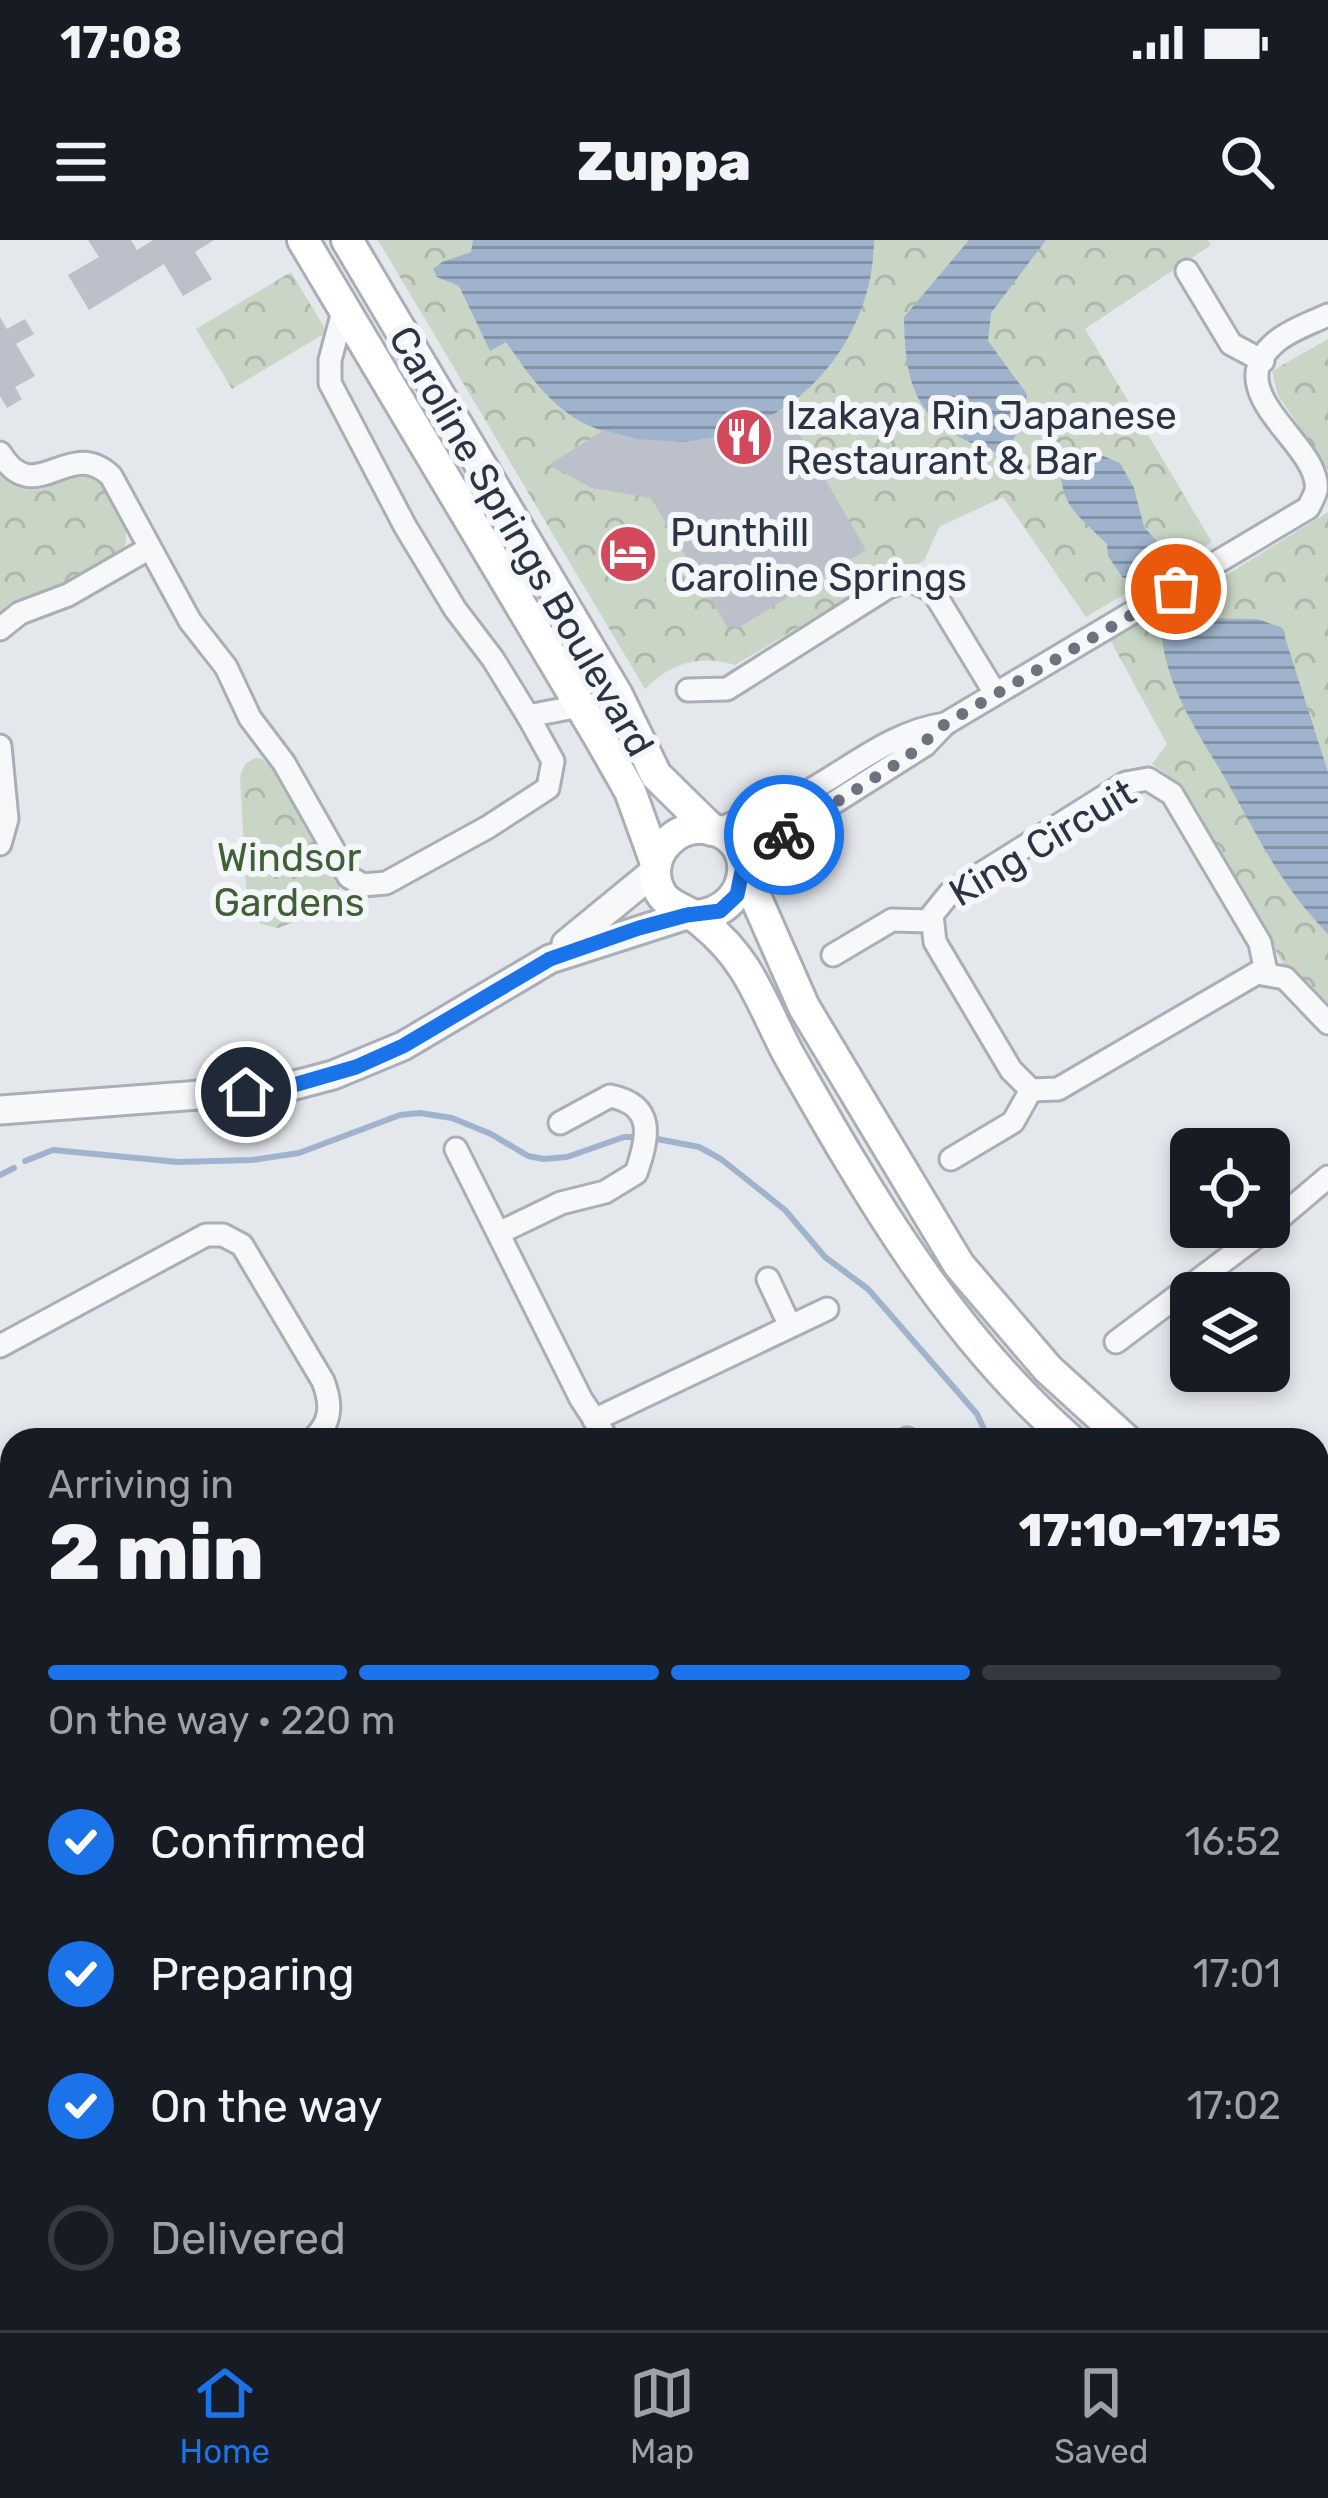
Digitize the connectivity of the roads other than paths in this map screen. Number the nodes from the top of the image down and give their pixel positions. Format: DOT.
graph roads {
  1 [pos="304,240"];
  2 [pos="347,240"];
  3 [pos="1187,271"];
  4 [pos="344,308"];
  5 [pos="1328,315"];
  6 [pos="1263,361"];
  7 [pos="0,453"];
  8 [pos="505,506"];
  9 [pos="473,525"];
  10 [pos="148,549"];
  11 [pos="0,629"];
  12 [pos="688,690"];
  13 [pos="994,693"];
  14 [pos="580,706"];
  15 [pos="528,716"];
  16 [pos="945,724"];
  17 [pos="0,746"];
  18 [pos="714,830"];
  19 [pos="0,844"];
  20 [pos="656,867"];
  21 [pos="743,869"];
  22 [pos="692,915"];
  23 [pos="931,921"];
  24 [pos="832,955"];
  25 [pos="550,959"];
  26 [pos="1266,972"];
  27 [pos="1328,1023"];
  28 [pos="1031,1090"];
  29 [pos="0,1110"];
  30 [pos="560,1123"];
  31 [pos="456,1149"];
  32 [pos="951,1159"];
  33 [pos="1328,1177"];
  34 [pos="1290,1209"];
  35 [pos="501,1232"];
  36 [pos="1241,1248"];
  37 [pos="768,1279"];
  38 [pos="827,1309"];
  39 [pos="790,1326"];
  40 [pos="1116,1342"];
  41 [pos="0,1346"];
  42 [pos="594,1420"];
  43 [pos="320,1428"];
  44 [pos="600,1428"];
  45 [pos="1058,1428"];
  46 [pos="1113,1428"];
  1 -- 4 [label="main road, Caroline Springs Boulevard"];
  2 -- 8 [label="main road, Caroline Springs Boulevard"];
  3 -- 6 [label="street"];
  4 -- 9 [label="main road, Caroline Springs Boulevard"];
  4 -- 15 [label="street, Caroline Springs Boulevard"];
  5 -- 6 [label="street"];
  6 -- 13 [label="street"];
  7 -- 10 [label="street"];
  8 -- 9 [label="main road"];
  8 -- 18 [label="main road, Caroline Springs Boulevard"];
  9 -- 14 [label="main road, Caroline Springs Boulevard"];
  10 -- 11 [label="street"];
  10 -- 15 [label="street"];
  12 -- 13 [label="street"];
  13 -- 16 [label="street"];
  14 -- 15 [label="street, Caroline Springs Boulevard"];
  14 -- 20 [label="main road, Caroline Springs Boulevard"];
  16 -- 18 [label="street"];
  16 -- 21 [label="street"];
  17 -- 19 [label="street"];
  18 -- 20 [label="main road"];
  18 -- 21 [label="main road"];
  20 -- 22 [label="main road"];
  20 -- 25 [label="street"];
  21 -- 22 [label="main road"];
  21 -- 46 [label="main road"];
  22 -- 25 [label="street"];
  22 -- 45 [label="main road"];
  23 -- 24 [label="street, King Circuit"];
  23 -- 26 [label="street, King Circuit"];
  23 -- 28 [label="street, King Circuit"];
  25 -- 29 [label="street"];
  26 -- 27 [label="street"];
  26 -- 28 [label="street"];
  28 -- 32 [label="street"];
  30 -- 35 [label="street"];
  31 -- 35 [label="street"];
  33 -- 34 [label="street"];
  35 -- 42 [label="street"];
  36 -- 40 [label="street"];
  37 -- 39 [label="street"];
  38 -- 39 [label="street"];
  39 -- 42 [label="street"];
  41 -- 43 [label="street"];
  42 -- 44 [label="street"];
}
